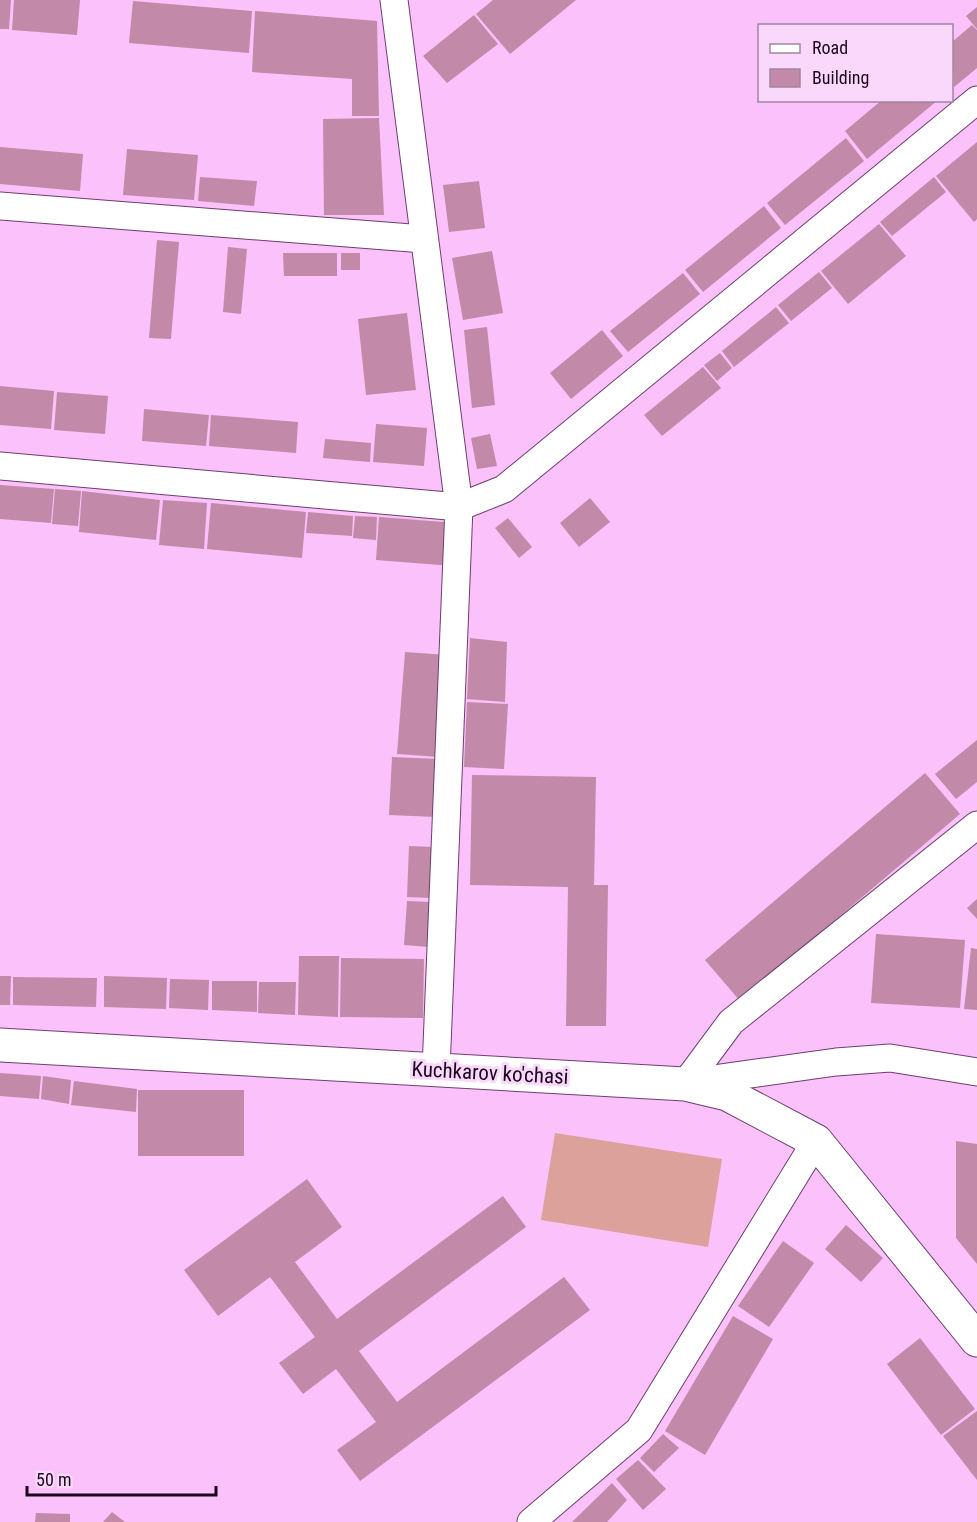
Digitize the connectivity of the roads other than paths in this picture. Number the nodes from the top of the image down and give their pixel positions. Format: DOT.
graph roads {
  1 [pos="393,0"];
  2 [pos="401,0"];
  3 [pos="977,100"];
  4 [pos="0,206"];
  5 [pos="424,239"];
  6 [pos="0,466"];
  7 [pos="459,507"];
  8 [pos="977,825"];
  9 [pos="0,1045"];
  10 [pos="436,1070"];
  11 [pos="977,1072"];
  12 [pos="685,1083"];
  13 [pos="816,1141"];
  14 [pos="977,1340"];
  15 [pos="531,1522"];
  1 -- 2 [label="street"];
  1 -- 5 [label="street"];
  3 -- 7 [label="street"];
  4 -- 5 [label="street"];
  5 -- 7 [label="street"];
  6 -- 7 [label="street"];
  7 -- 10 [label="street"];
  8 -- 12 [label="street"];
  9 -- 10 [label="main road, Kuchkarov ko'chasi"];
  10 -- 12 [label="main road, Kuchkarov ko'chasi"];
  11 -- 12 [label="street, Kuchkarov ko'chasi"];
  12 -- 13 [label="main road"];
  13 -- 14 [label="main road"];
  13 -- 15 [label="street"];
}
